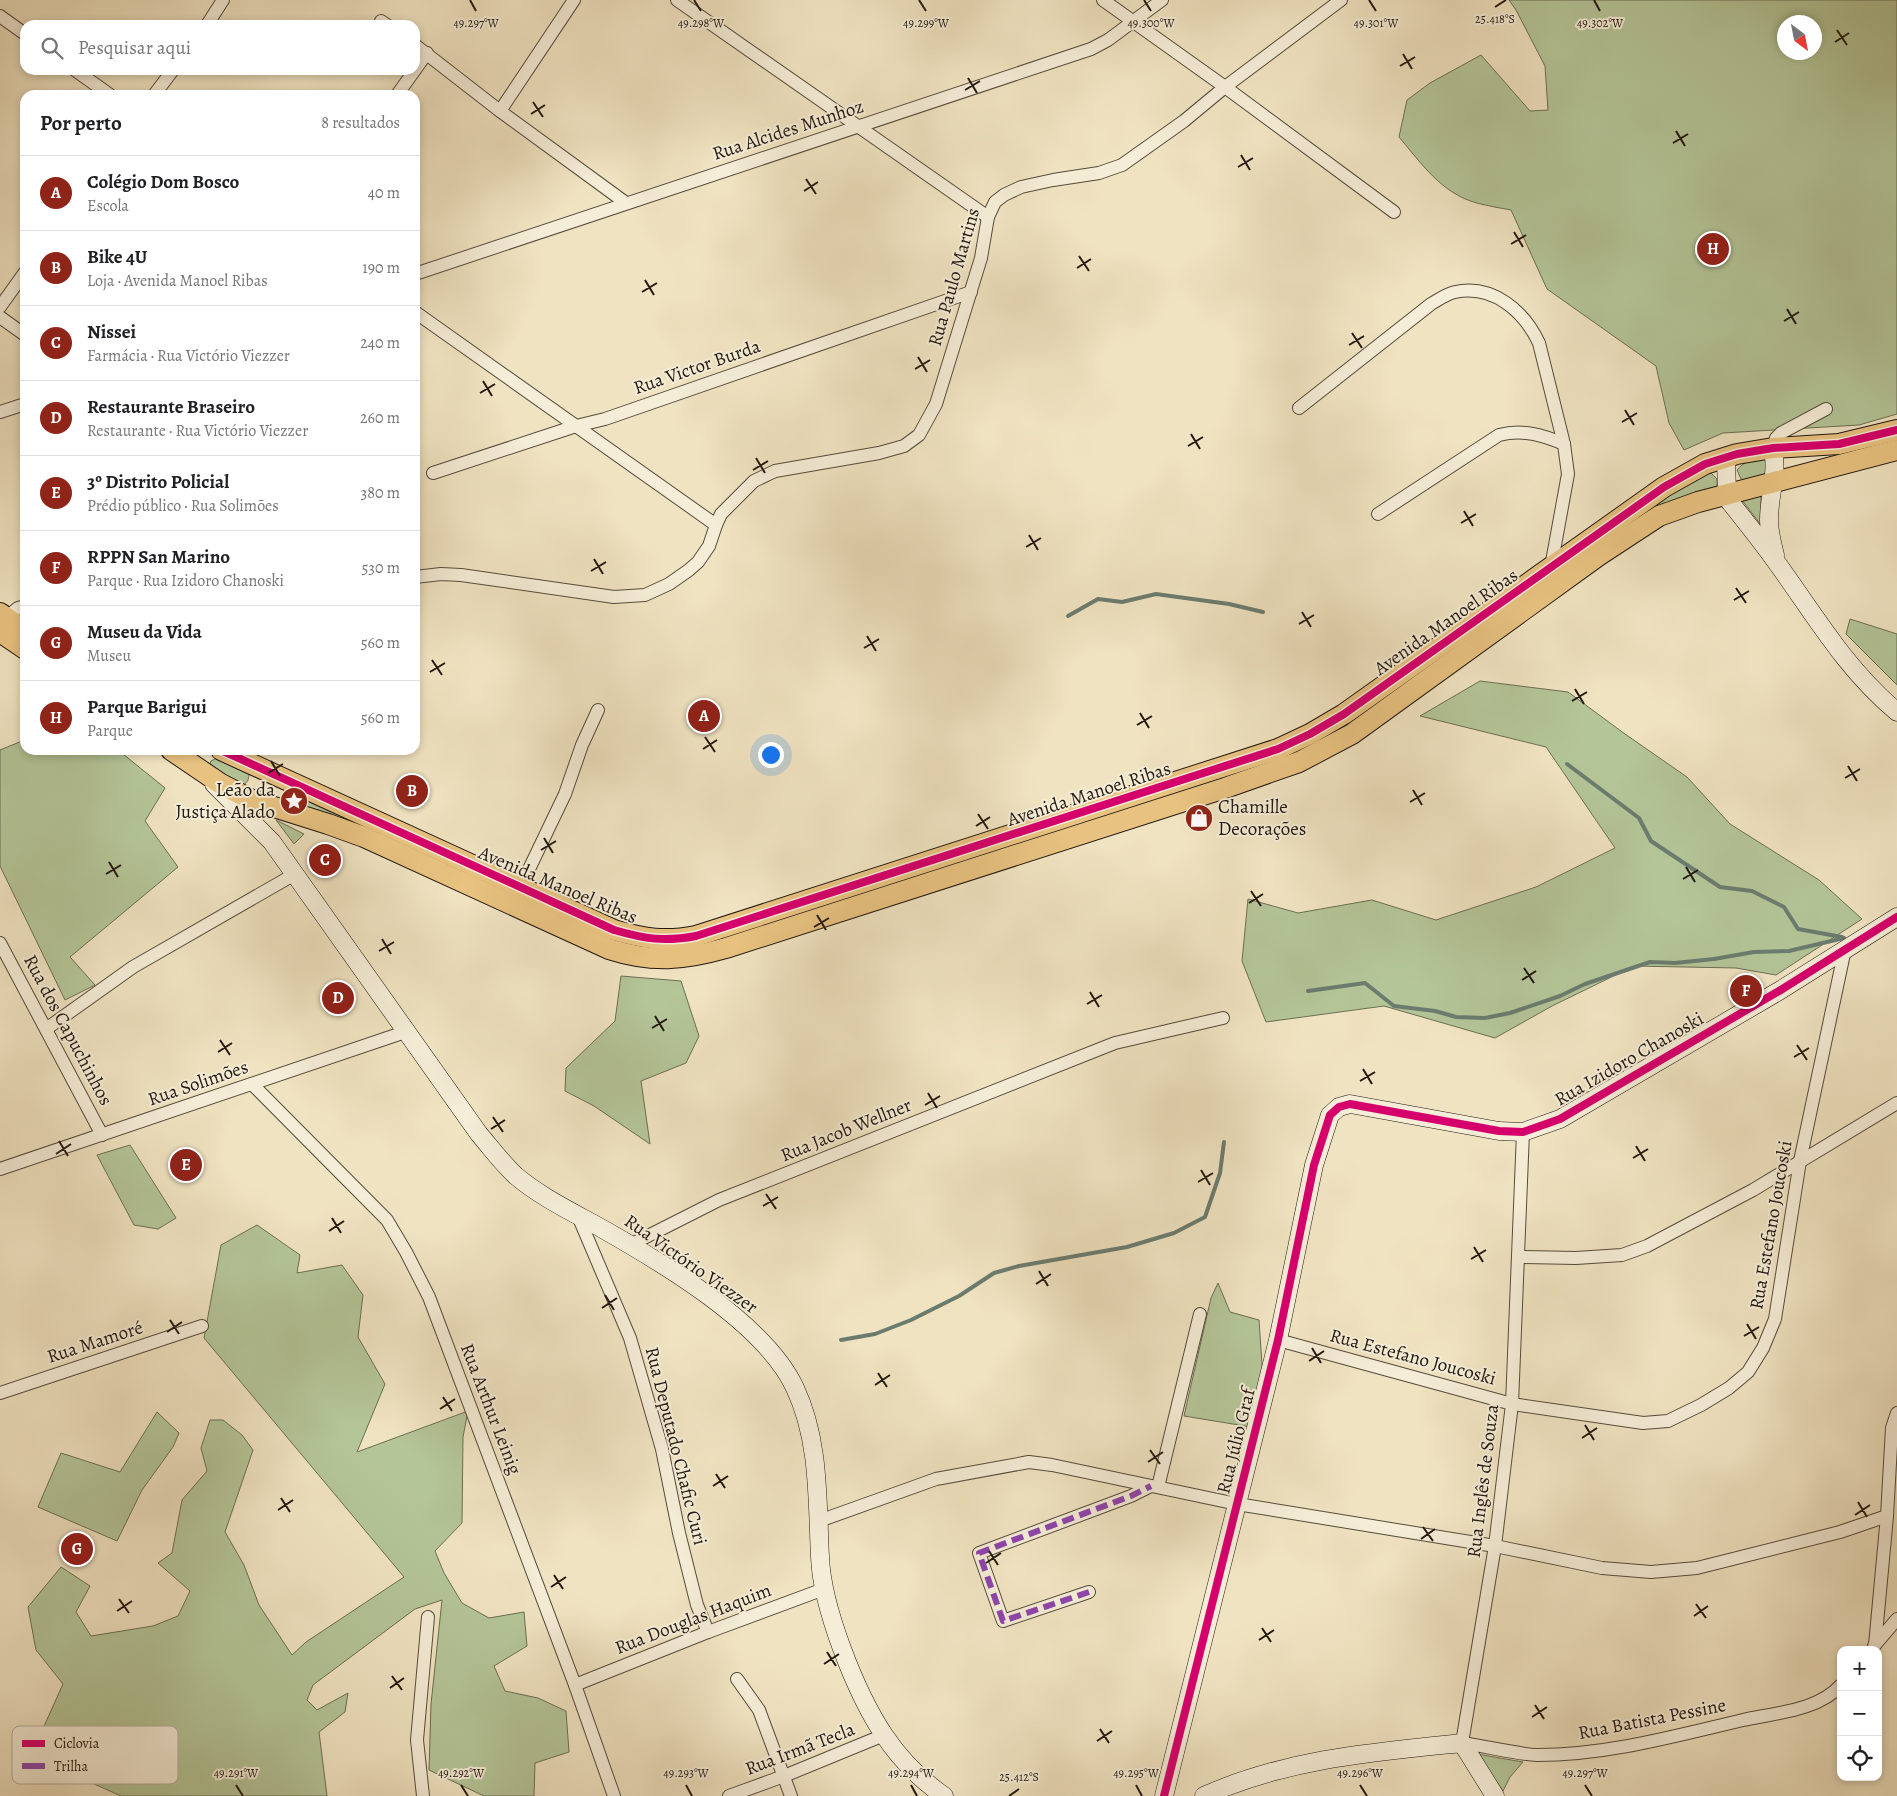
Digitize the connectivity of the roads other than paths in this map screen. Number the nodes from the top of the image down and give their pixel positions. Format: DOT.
graph roads {
  1 [pos="223,0"];
  2 [pos="574,0"];
  3 [pos="677,0"];
  4 [pos="1103,0"];
  5 [pos="1162,0"];
  6 [pos="1341,0"];
  7 [pos="0,16"];
  8 [pos="209,20"];
  9 [pos="1133,22"];
  10 [pos="20,30"];
  11 [pos="420,48"];
  12 [pos="427,53"];
  13 [pos="420,63"];
  14 [pos="82,75"];
  15 [pos="169,75"];
  16 [pos="411,75"];
  17 [pos="1225,87"];
  18 [pos="103,90"];
  19 [pos="158,90"];
  20 [pos="401,90"];
  21 [pos="500,111"];
  22 [pos="858,126"];
  23 [pos="626,203"];
  24 [pos="1394,212"];
  25 [pos="988,217"];
  26 [pos="420,272"];
  27 [pos="20,279"];
  28 [pos="971,292"];
  29 [pos="0,306"];
  30 [pos="420,316"];
  31 [pos="0,318"];
  32 [pos="20,332"];
  33 [pos="20,406"];
  34 [pos="1299,408"];
  35 [pos="1826,409"];
  36 [pos="0,412"];
  37 [pos="576,426"];
  38 [pos="1897,430"];
  39 [pos="1564,444"];
  40 [pos="1773,448"];
  41 [pos="1897,450"];
  42 [pos="1726,457"];
  43 [pos="433,473"];
  44 [pos="1774,481"];
  45 [pos="1727,494"];
  46 [pos="1378,514"];
  47 [pos="1616,521"];
  48 [pos="716,525"];
  49 [pos="1598,556"];
  50 [pos="1777,563"];
  51 [pos="1551,567"];
  52 [pos="420,576"];
  53 [pos="1536,601"];
  54 [pos="20,607"];
  55 [pos="2,622"];
  56 [pos="20,628"];
  57 [pos="20,644"];
  58 [pos="598,710"];
  59 [pos="1897,712"];
  60 [pos="178,755"];
  61 [pos="210,755"];
  62 [pos="232,755"];
  63 [pos="1247,760"];
  64 [pos="257,767"];
  65 [pos="200,770"];
  66 [pos="1225,788"];
  67 [pos="265,805"];
  68 [pos="272,842"];
  69 [pos="935,860"];
  70 [pos="295,874"];
  71 [pos="884,876"];
  72 [pos="936,881"];
  73 [pos="520,888"];
  74 [pos="889,896"];
  75 [pos="1897,917"];
  76 [pos="0,942"];
  77 [pos="1845,948"];
  78 [pos="1223,1018"];
  79 [pos="46,1029"];
  80 [pos="408,1031"];
  81 [pos="252,1084"];
  82 [pos="1897,1103"];
  83 [pos="1350,1104"];
  84 [pos="1523,1132"];
  85 [pos="102,1135"];
  86 [pos="1800,1161"];
  87 [pos="0,1169"];
  88 [pos="578,1216"];
  89 [pos="630,1245"];
  90 [pos="1519,1257"];
  91 [pos="1200,1314"];
  92 [pos="202,1326"];
  93 [pos="1278,1340"];
  94 [pos="0,1393"];
  95 [pos="1512,1404"];
  96 [pos="1897,1413"];
  97 [pos="1155,1487"];
  98 [pos="1238,1504"];
  99 [pos="1887,1516"];
  100 [pos="819,1522"];
  101 [pos="1495,1546"];
  102 [pos="824,1589"];
  103 [pos="1089,1592"];
  104 [pos="428,1617"];
  105 [pos="1897,1619"];
  106 [pos="708,1632"];
  107 [pos="1873,1646"];
  108 [pos="1874,1646"];
  109 [pos="737,1678"];
  110 [pos="575,1684"];
  111 [pos="1837,1689"];
  112 [pos="884,1735"];
  113 [pos="1462,1743"];
  114 [pos="784,1776"];
  115 [pos="423,1796"];
  116 [pos="614,1796"];
  117 [pos="729,1796"];
  118 [pos="791,1796"];
  119 [pos="944,1796"];
  120 [pos="1164,1796"];
  121 [pos="1204,1796"];
  122 [pos="1495,1796"];
  1 -- 8 [label="street"];
  2 -- 21 [label="street"];
  3 -- 22 [label="street"];
  4 -- 9 [label="street"];
  5 -- 9 [label="street, Rua Alcides Munhoz"];
  6 -- 17 [label="street, Rua Paulo Martins"];
  7 -- 10 [label="street"];
  9 -- 17 [label="street"];
  9 -- 22 [label="street, Rua Alcides Munhoz"];
  11 -- 12 [label="street"];
  12 -- 13 [label="street"];
  12 -- 21 [label="street"];
  14 -- 18 [label="street"];
  15 -- 19 [label="street"];
  16 -- 20 [label="street"];
  17 -- 24 [label="street"];
  17 -- 25 [label="street, Rua Paulo Martins"];
  21 -- 23 [label="street"];
  22 -- 23 [label="street, Rua Alcides Munhoz"];
  22 -- 25 [label="street"];
  23 -- 26 [label="street, Rua Alcides Munhoz"];
  25 -- 28 [label="street, Rua Paulo Martins"];
  27 -- 29 [label="street"];
  28 -- 37 [label="street, Rua Victor Burda"];
  28 -- 48 [label="street, Rua Paulo Martins"];
  30 -- 37 [label="street"];
  31 -- 32 [label="street"];
  33 -- 36 [label="street"];
  34 -- 39 [label="street"];
  35 -- 40 [label="street"];
  37 -- 43 [label="street, Rua Victor Burda"];
  37 -- 48 [label="street"];
  38 -- 40 [label="main road, Avenida Manoel Ribas"];
  39 -- 46 [label="street"];
  39 -- 51 [label="street"];
  40 -- 42 [label="main road, Avenida Manoel Ribas"];
  40 -- 44 [label="street"];
  41 -- 44 [label="main road, Avenida Manoel Ribas"];
  42 -- 45 [label="street"];
  42 -- 47 [label="main road, Avenida Manoel Ribas"];
  44 -- 45 [label="main road, Avenida Manoel Ribas"];
  44 -- 50 [label="street"];
  45 -- 49 [label="main road, Avenida Manoel Ribas"];
  45 -- 50 [label="street"];
  47 -- 49 [label="main road"];
  47 -- 51 [label="main road, Avenida Manoel Ribas"];
  48 -- 52 [label="street, Rua Paulo Martins"];
  49 -- 53 [label="main road, Avenida Manoel Ribas"];
  50 -- 59 [label="street"];
  51 -- 53 [label="main road"];
  51 -- 63 [label="main road, Avenida Manoel Ribas"];
  53 -- 66 [label="main road, Avenida Manoel Ribas"];
  54 -- 55 [label="street"];
  55 -- 56 [label="main road"];
  55 -- 57 [label="main road"];
  58 -- 73 [label="street"];
  60 -- 65 [label="main road, Avenida Manoel Ribas"];
  61 -- 65 [label="main road"];
  62 -- 64 [label="main road, Avenida Manoel Ribas"];
  63 -- 66 [label="main road"];
  63 -- 69 [label="main road, Avenida Manoel Ribas"];
  64 -- 67 [label="main road"];
  64 -- 73 [label="main road, Avenida Manoel Ribas"];
  65 -- 67 [label="main road, Avenida Manoel Ribas"];
  65 -- 68 [label="street, Rua Victório Viezzer"];
  66 -- 72 [label="main road, Avenida Manoel Ribas"];
  67 -- 68 [label="street, Rua Victório Viezzer"];
  67 -- 74 [label="main road, Avenida Manoel Ribas"];
  68 -- 70 [label="street, Rua Victório Viezzer"];
  69 -- 71 [label="main road, Avenida Manoel Ribas"];
  69 -- 72 [label="main road"];
  70 -- 79 [label="street"];
  70 -- 80 [label="street, Rua Victório Viezzer"];
  71 -- 73 [label="main road, Avenida Manoel Ribas"];
  71 -- 74 [label="main road"];
  72 -- 74 [label="main road, Avenida Manoel Ribas"];
  75 -- 77 [label="street, Rua Izidoro Chanoski"];
  76 -- 79 [label="street, Rua dos Capuchinhos"];
  77 -- 84 [label="street, Rua Izidoro Chanoski"];
  77 -- 86 [label="street, Rua Estefano Joucoski"];
  78 -- 89 [label="street, Rua Jacob Wellner"];
  79 -- 85 [label="street, Rua dos Capuchinhos"];
  80 -- 81 [label="street, Rua Solimões"];
  80 -- 88 [label="street, Rua Victório Viezzer"];
  81 -- 85 [label="street, Rua Solimões"];
  81 -- 110 [label="street, Rua Arthur Leinig"];
  82 -- 86 [label="street"];
  83 -- 84 [label="street, Rua Izidoro Chanoski"];
  83 -- 93 [label="street, Rua Júlio Graf"];
  84 -- 90 [label="street, Rua Inglês de Souza"];
  85 -- 87 [label="street, Rua Solimões"];
  86 -- 90 [label="street"];
  86 -- 95 [label="street, Rua Estefano Joucoski"];
  88 -- 89 [label="street, Rua Victório Viezzer"];
  88 -- 106 [label="street, Rua Deputado Chafic Curi"];
  89 -- 100 [label="street, Rua Victório Viezzer"];
  90 -- 95 [label="street, Rua Inglês de Souza"];
  91 -- 97 [label="street"];
  92 -- 94 [label="street, Rua Mamoré"];
  93 -- 95 [label="street, Rua Estefano Joucoski"];
  93 -- 98 [label="street, Rua Júlio Graf"];
  95 -- 101 [label="street, Rua Inglês de Souza"];
  96 -- 99 [label="street"];
  97 -- 98 [label="street"];
  97 -- 100 [label="street"];
  97 -- 103 [label="street"];
  98 -- 101 [label="street"];
  98 -- 120 [label="street, Rua Júlio Graf"];
  99 -- 101 [label="street"];
  99 -- 107 [label="street"];
  100 -- 102 [label="street, Rua Victório Viezzer"];
  101 -- 113 [label="street, Rua Inglês de Souza"];
  102 -- 106 [label="street, Rua Douglas Haquim"];
  102 -- 112 [label="street, Rua Victório Viezzer"];
  104 -- 115 [label="street"];
  105 -- 108 [label="street"];
  106 -- 110 [label="street, Rua Douglas Haquim"];
  109 -- 114 [label="street"];
  110 -- 116 [label="street, Rua Arthur Leinig"];
  111 -- 113 [label="street, Rua Batista Pessine"];
  112 -- 114 [label="street, Rua Irmã Tecla"];
  112 -- 119 [label="street, Rua Victório Viezzer"];
  113 -- 121 [label="street"];
  113 -- 122 [label="street"];
  114 -- 117 [label="street, Rua Irmã Tecla"];
  114 -- 118 [label="street"];
}
